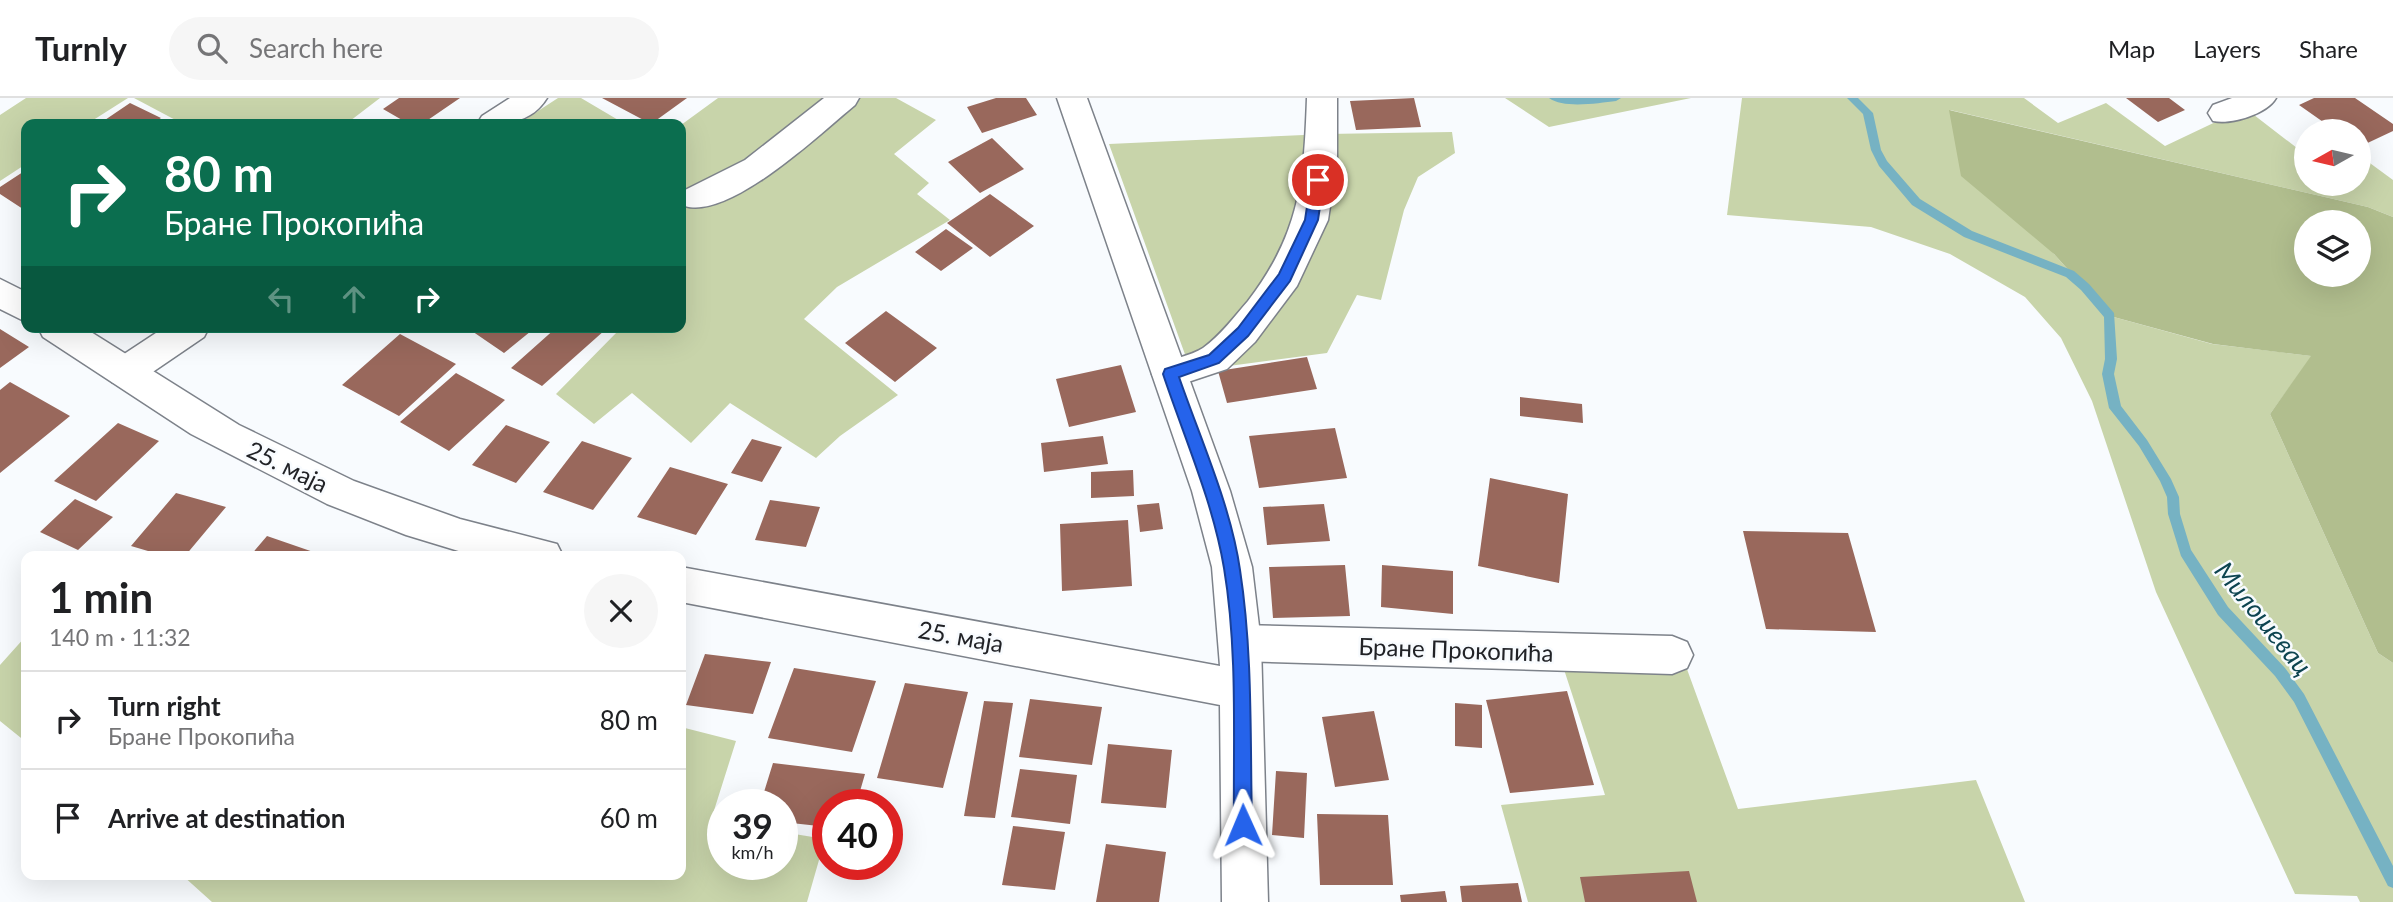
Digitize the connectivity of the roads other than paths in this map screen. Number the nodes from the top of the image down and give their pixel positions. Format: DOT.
graph roads {
  1 [pos="532,98"];
  2 [pos="844,98"];
  3 [pos="1072,98"];
  4 [pos="1322,98"];
  5 [pos="2261,98"];
  6 [pos="2224,113"];
  7 [pos="500,119"];
  8 [pos="697,198"];
  9 [pos="0,292"];
  10 [pos="21,306"];
  11 [pos="64,333"];
  12 [pos="182,333"];
  13 [pos="125,372"];
  14 [pos="1170,374"];
  15 [pos="523,551"];
  16 [pos="686,586"];
  17 [pos="1240,643"];
  18 [pos="1672,655"];
  19 [pos="1240,690"];
  20 [pos="1245,902"];
  1 -- 7 [label="street"];
  2 -- 8 [label="street"];
  3 -- 14 [label="street"];
  4 -- 14 [label="street"];
  5 -- 6 [label="street"];
  9 -- 10 [label="street"];
  11 -- 13 [label="street, 25. маја"];
  12 -- 13 [label="street"];
  13 -- 15 [label="street, 25. маја"];
  14 -- 17 [label="street"];
  16 -- 19 [label="street, 25. маја"];
  17 -- 18 [label="street, Бране Прокопића"];
  17 -- 19 [label="street"];
  19 -- 20 [label="street"];
}
